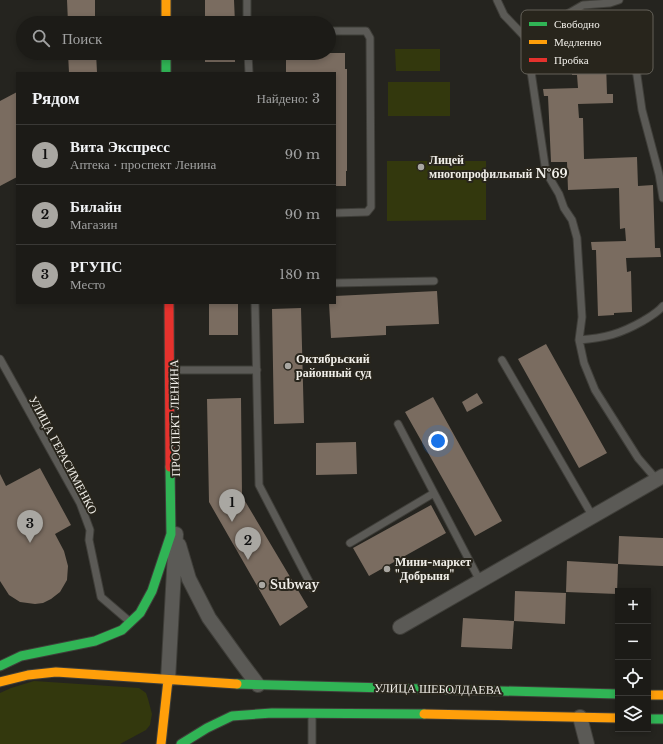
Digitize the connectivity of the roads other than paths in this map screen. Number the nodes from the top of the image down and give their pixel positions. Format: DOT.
graph roads {
  1 [pos="166,0"];
  2 [pos="170,0"];
  3 [pos="247,0"];
  4 [pos="497,0"];
  5 [pos="619,0"];
  6 [pos="574,10"];
  7 [pos="166,16"];
  8 [pos="171,16"];
  9 [pos="247,16"];
  10 [pos="336,31"];
  11 [pos="521,33"];
  12 [pos="166,60"];
  13 [pos="171,60"];
  14 [pos="248,60"];
  15 [pos="166,72"];
  16 [pos="171,72"];
  17 [pos="249,72"];
  18 [pos="531,74"];
  19 [pos="637,74"];
  20 [pos="663,198"];
  21 [pos="336,213"];
  22 [pos="434,281"];
  23 [pos="336,283"];
  24 [pos="169,304"];
  25 [pos="174,304"];
  26 [pos="255,304"];
  27 [pos="663,306"];
  28 [pos="579,340"];
  29 [pos="0,359"];
  30 [pos="502,360"];
  31 [pos="174,370"];
  32 [pos="257,370"];
  33 [pos="398,424"];
  34 [pos="660,478"];
  35 [pos="434,493"];
  36 [pos="593,517"];
  37 [pos="173,534"];
  38 [pos="350,543"];
  39 [pos="480,581"];
  40 [pos="313,589"];
  41 [pos="131,622"];
  42 [pos="400,627"];
  43 [pos="0,666"];
  44 [pos="168,680"];
  45 [pos="0,682"];
  46 [pos="258,685"];
  47 [pos="615,694"];
  48 [pos="651,694"];
  49 [pos="663,695"];
  50 [pos="312,714"];
  51 [pos="580,717"];
  52 [pos="615,718"];
  53 [pos="651,719"];
  54 [pos="663,719"];
  55 [pos="161,744"];
  56 [pos="181,744"];
  57 [pos="312,744"];
  58 [pos="587,744"];
  1 -- 7 [label="main road"];
  2 -- 8 [label="street"];
  3 -- 9 [label="lane"];
  4 -- 11 [label="lane"];
  5 -- 6 [label="lane"];
  10 -- 21 [label="lane"];
  12 -- 15 [label="main road"];
  13 -- 16 [label="street"];
  14 -- 17 [label="lane"];
  18 -- 28 [label="lane"];
  19 -- 20 [label="lane"];
  22 -- 23 [label="lane"];
  24 -- 37 [label="main road"];
  25 -- 31 [label="street, ПРОСПЕКТ ЛЕНИНА"];
  26 -- 32 [label="lane"];
  27 -- 28 [label="lane"];
  28 -- 34 [label="lane"];
  29 -- 41 [label="lane, УЛИЦА ГЕРАСИМЕНКО"];
  30 -- 36 [label="lane"];
  31 -- 32 [label="lane"];
  31 -- 37 [label="street, ПРОСПЕКТ ЛЕНИНА"];
  32 -- 40 [label="lane"];
  33 -- 35 [label="lane"];
  34 -- 36 [label="street"];
  35 -- 38 [label="lane"];
  35 -- 39 [label="lane"];
  36 -- 39 [label="street"];
  37 -- 41 [label="main road"];
  37 -- 44 [label="street"];
  37 -- 46 [label="street"];
  39 -- 42 [label="street"];
  41 -- 43 [label="main road"];
  44 -- 45 [label="main road, УЛИЦА ШЕБОЛДАЕВА"];
  44 -- 46 [label="main road, УЛИЦА ШЕБОЛДАЕВА"];
  44 -- 55 [label="main road"];
  46 -- 47 [label="main road, УЛИЦА ШЕБОЛДАЕВА"];
  48 -- 49 [label="main road"];
  50 -- 51 [label="main road, УЛИЦА ШЕБОЛДАЕВА"];
  50 -- 56 [label="main road, УЛИЦА ШЕБОЛДАЕВА"];
  50 -- 57 [label="lane"];
  51 -- 52 [label="main road, УЛИЦА ШЕБОЛДАЕВА"];
  51 -- 58 [label="street"];
  53 -- 54 [label="main road"];
}
